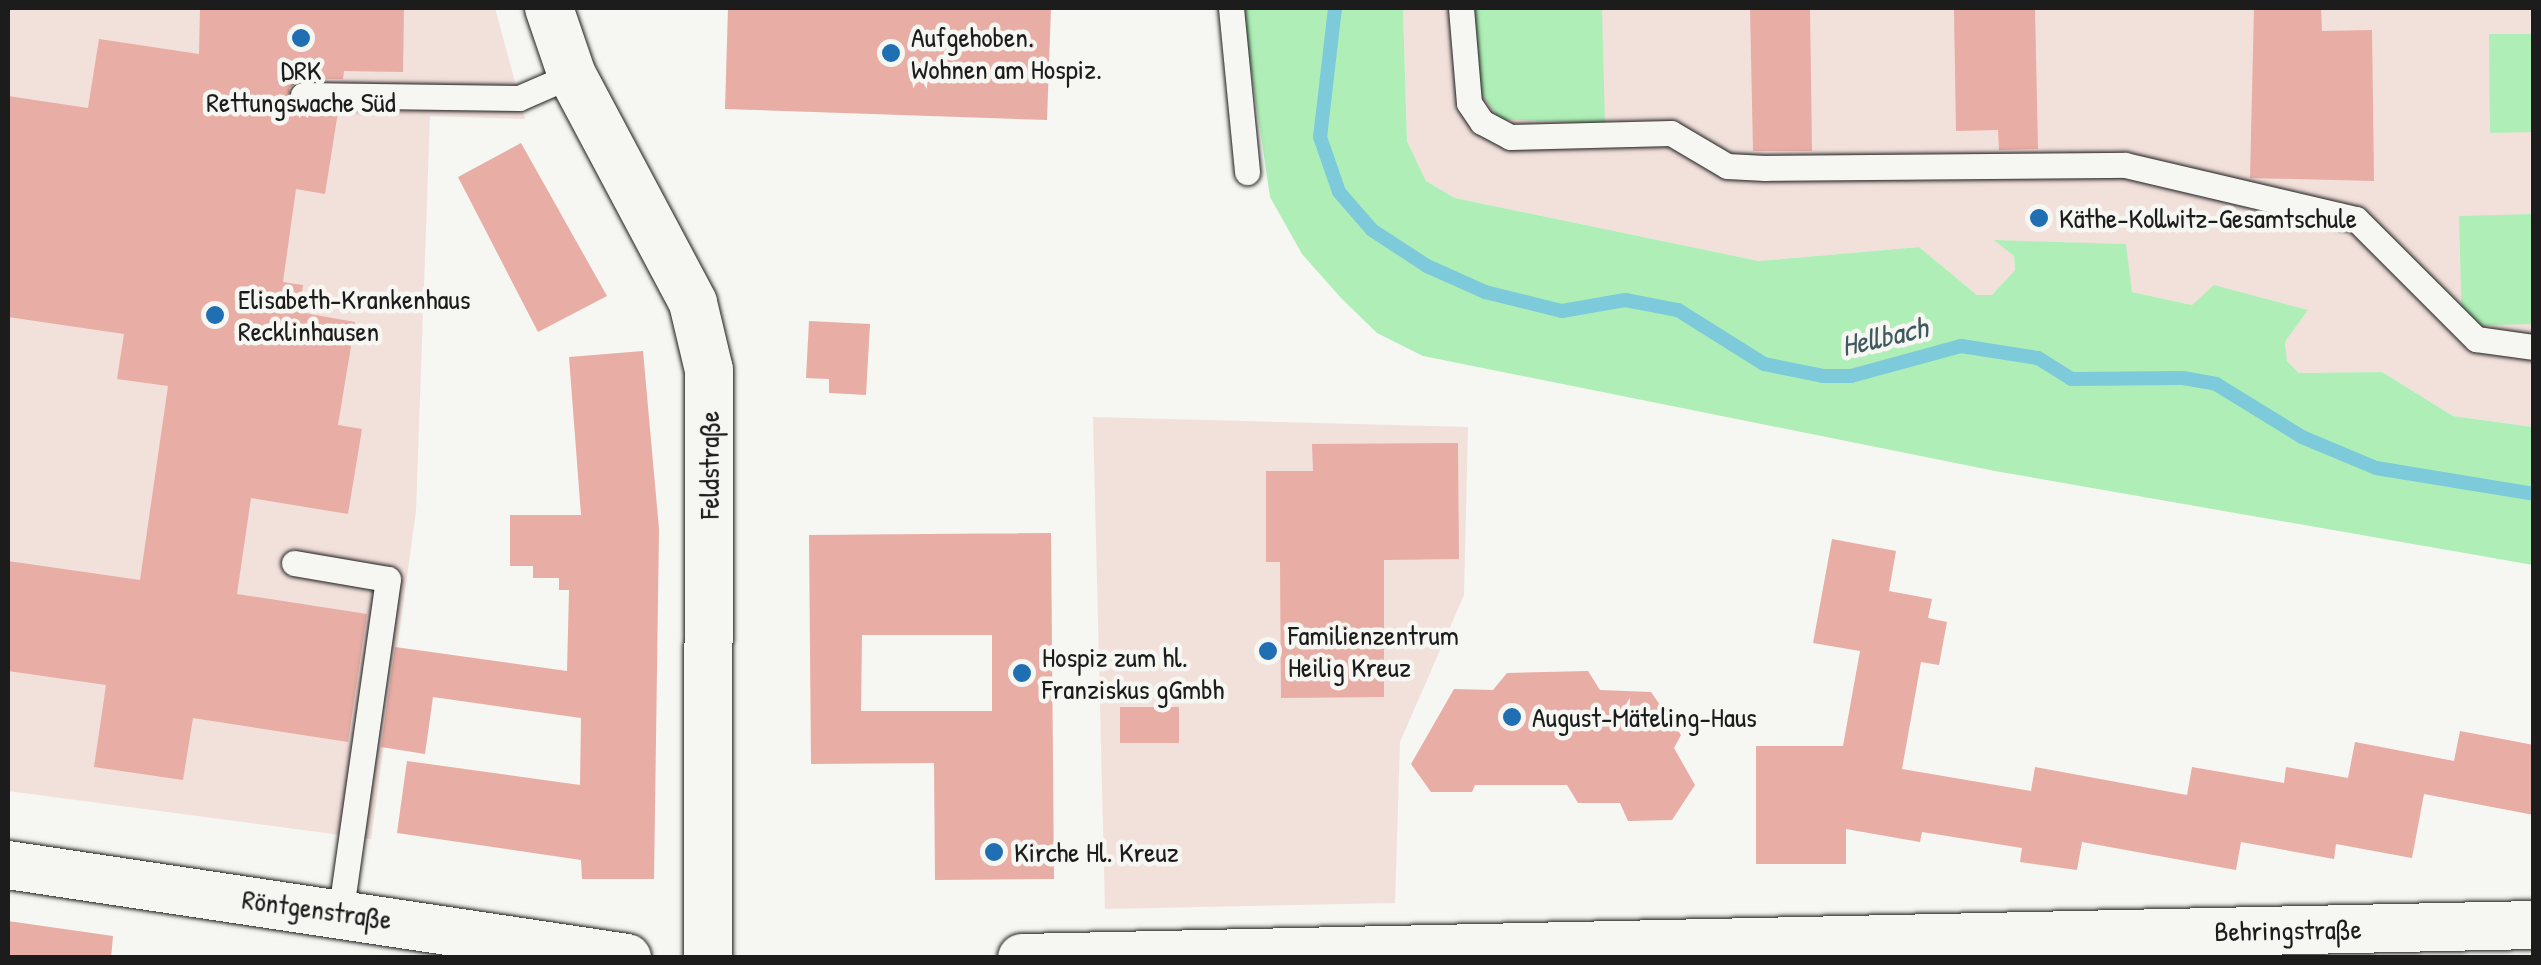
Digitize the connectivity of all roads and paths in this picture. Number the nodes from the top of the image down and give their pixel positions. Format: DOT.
graph roads {
  1 [pos="549,8"];
  2 [pos="1231,8"];
  3 [pos="1461,8"];
  4 [pos="572,75"];
  5 [pos="303,95"];
  6 [pos="1246,172"];
  7 [pos="2534,347"];
  8 [pos="294,563"];
  9 [pos="8,865"];
  10 [pos="341,911"];
  11 [pos="2534,925"];
  12 [pos="627,958"];
  13 [pos="708,958"];
  14 [pos="1022,958"];
  1 -- 4 [label="street, Feldstraße"];
  2 -- 6 [label="lane"];
  3 -- 7 [label="lane"];
  4 -- 5 [label="lane"];
  4 -- 13 [label="street, Feldstraße"];
  8 -- 10 [label="lane"];
  9 -- 10 [label="street, Röntgenstraße"];
  10 -- 12 [label="street, Röntgenstraße"];
  11 -- 14 [label="street, Behringstraße"];
}
